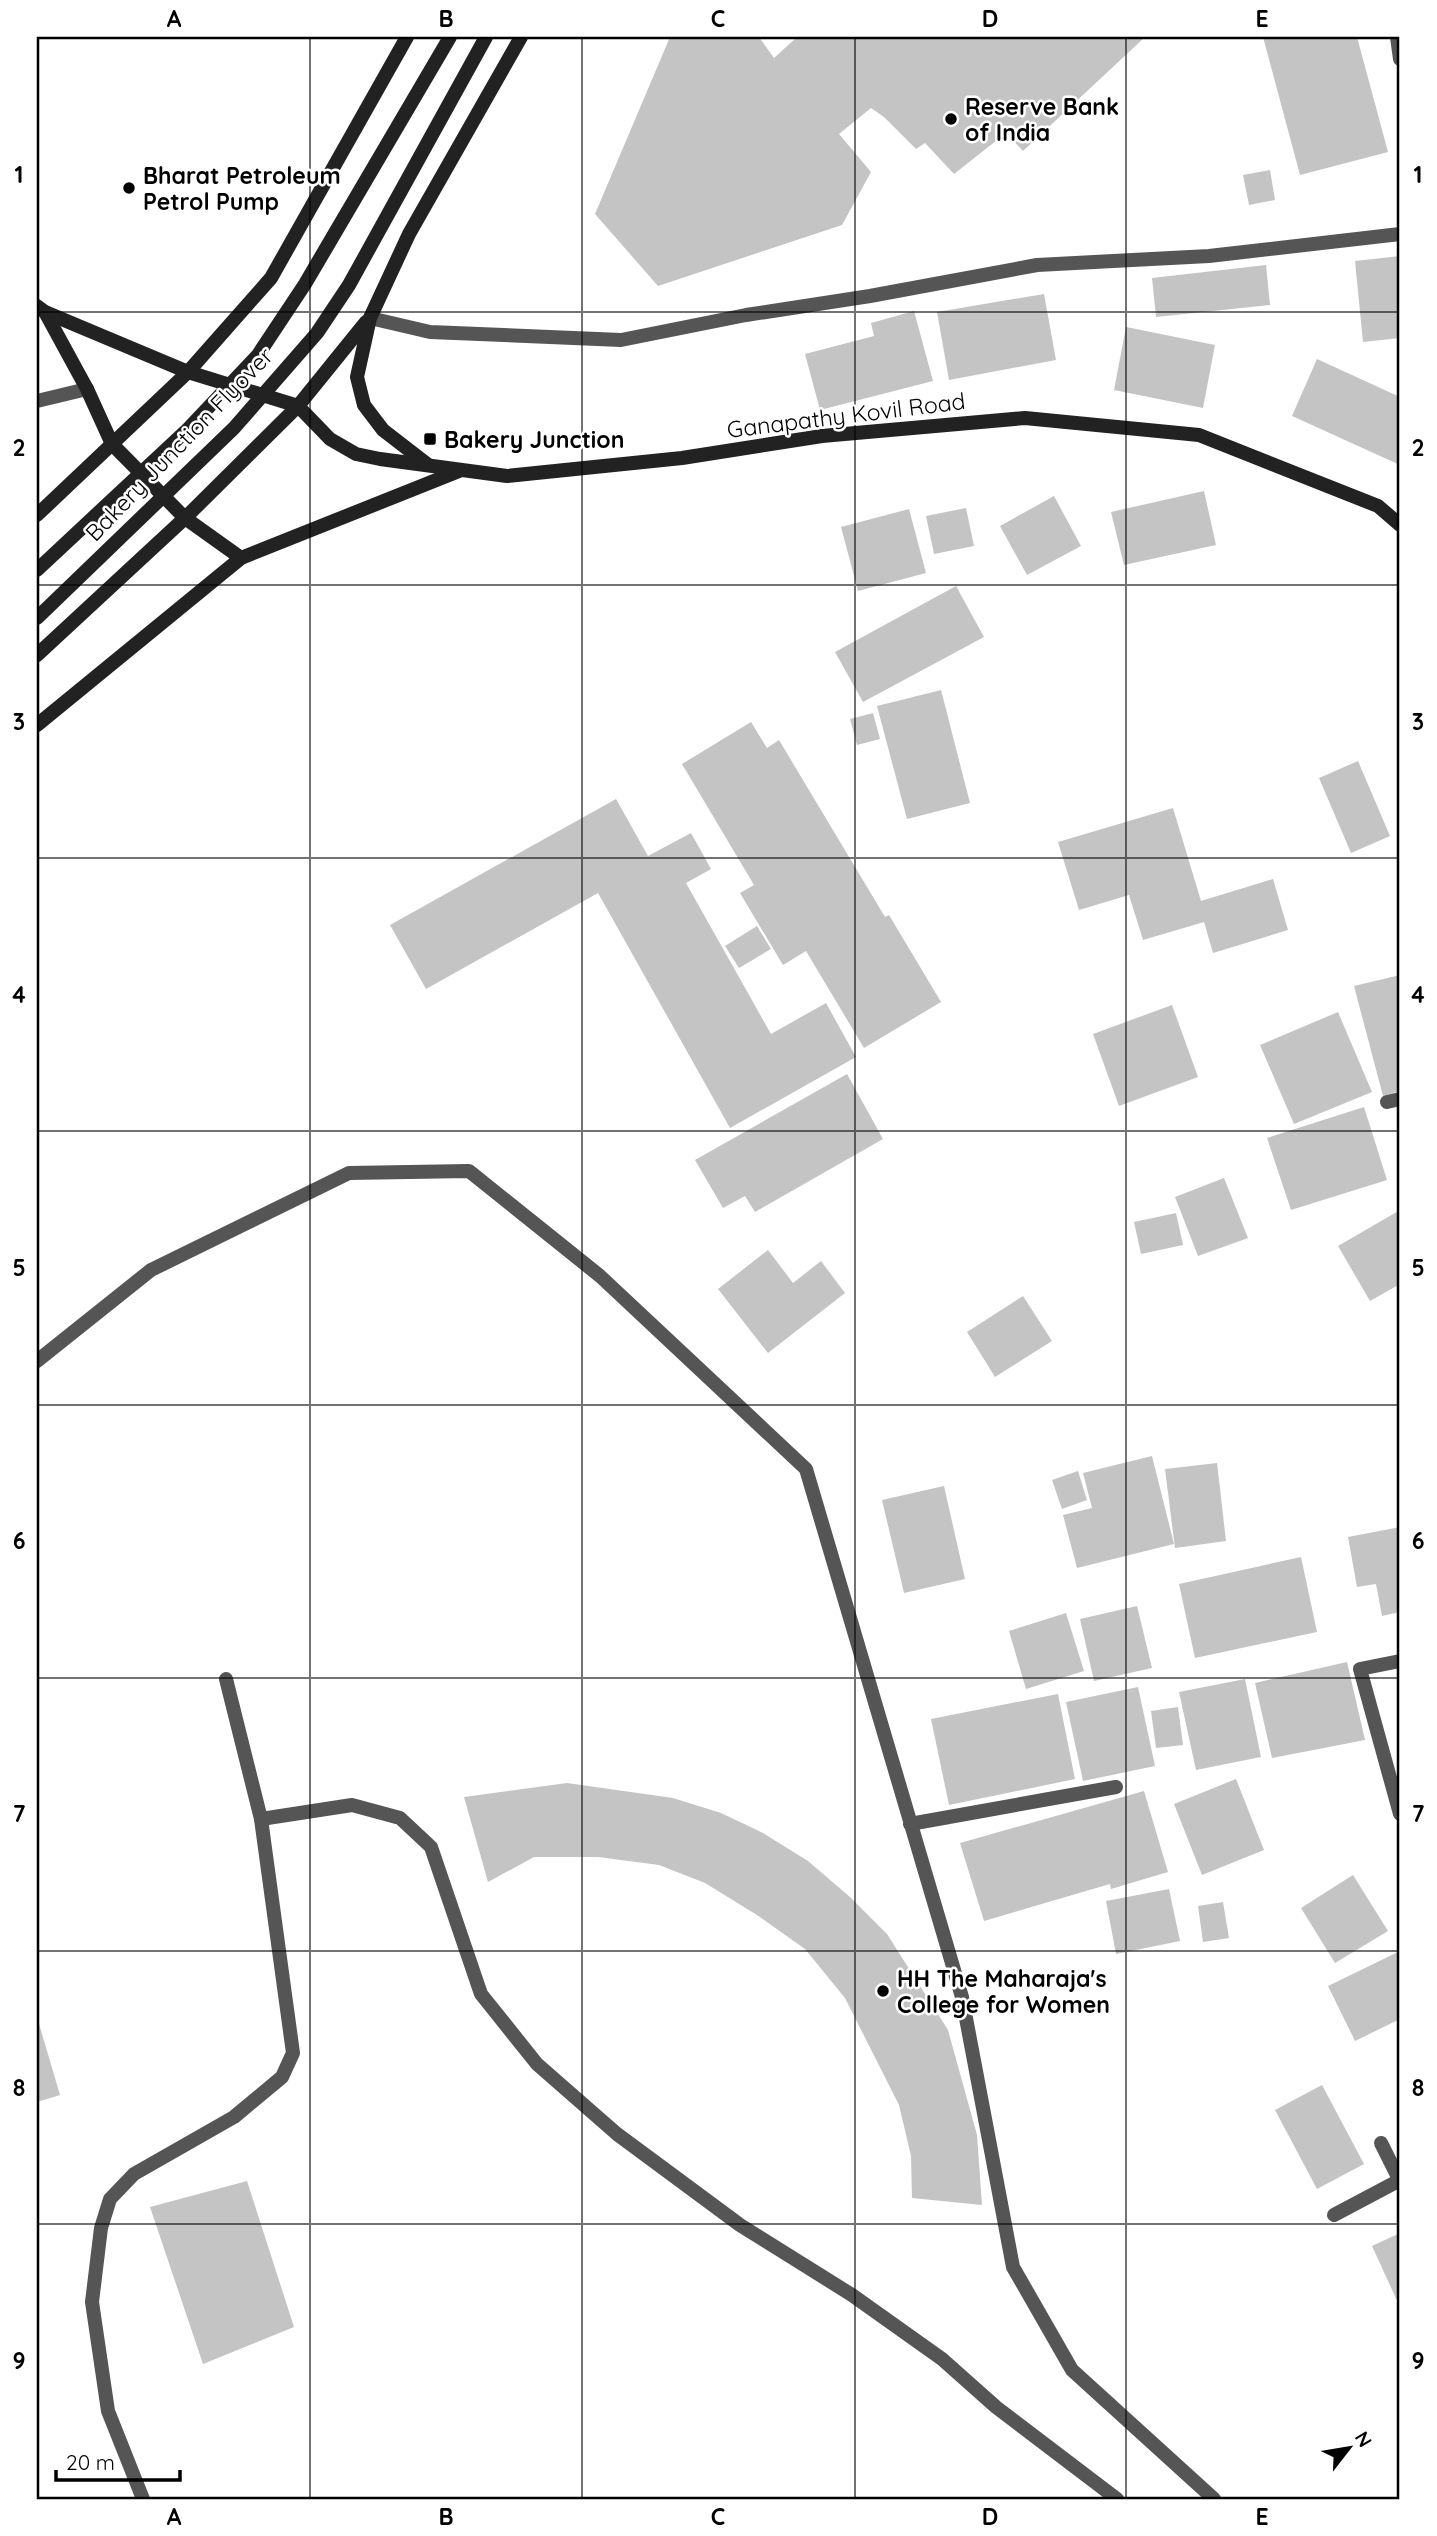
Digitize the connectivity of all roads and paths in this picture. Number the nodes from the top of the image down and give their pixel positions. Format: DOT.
graph roads {
  1 [pos="407,37"];
  2 [pos="450,37"];
  3 [pos="486,37"];
  4 [pos="522,37"];
  5 [pos="1397,37"];
  6 [pos="1400,59"];
  7 [pos="1400,234"];
  8 [pos="41,309"];
  9 [pos="369,318"];
  10 [pos="188,372"];
  11 [pos="88,389"];
  12 [pos="37,401"];
  13 [pos="298,406"];
  14 [pos="112,444"];
  15 [pos="428,465"];
  16 [pos="463,470"];
  17 [pos="37,515"];
  18 [pos="185,518"];
  19 [pos="1400,525"];
  20 [pos="241,558"];
  21 [pos="37,570"];
  22 [pos="37,618"];
  23 [pos="37,655"];
  24 [pos="37,725"];
  25 [pos="37,1362"];
  26 [pos="1400,1661"];
  27 [pos="226,1679"];
  28 [pos="1116,1787"];
  29 [pos="1400,1814"];
  30 [pos="261,1819"];
  31 [pos="910,1824"];
  32 [pos="1381,2143"];
  33 [pos="1400,2181"];
  34 [pos="1334,2216"];
  35 [pos="143,2499"];
  36 [pos="1117,2499"];
  37 [pos="1214,2499"];
  1 -- 10 [label="main road"];
  2 -- 21 [label="main road, Bakery Junction Flyover, bridge"];
  3 -- 22 [label="main road, Bakery Junction Flyover, bridge"];
  4 -- 9 [label="main road"];
  5 -- 6 [label="street"];
  7 -- 9 [label="street"];
  8 -- 10 [label="main road"];
  8 -- 11 [label="main road"];
  9 -- 13 [label="main road"];
  9 -- 15 [label="main road"];
  10 -- 13 [label="main road"];
  10 -- 14 [label="main road"];
  11 -- 12 [label="street"];
  11 -- 14 [label="main road"];
  13 -- 15 [label="main road, Ganapathy Kovil Road"];
  13 -- 18 [label="main road"];
  14 -- 17 [label="main road"];
  14 -- 18 [label="main road"];
  15 -- 16 [label="main road, Ganapathy Kovil Road"];
  16 -- 19 [label="main road, Ganapathy Kovil Road"];
  16 -- 20 [label="main road"];
  18 -- 20 [label="main road"];
  18 -- 23 [label="main road"];
  20 -- 24 [label="main road"];
  25 -- 31 [label="street"];
  26 -- 29 [label="street"];
  27 -- 30 [label="street"];
  28 -- 31 [label="street"];
  30 -- 35 [label="street"];
  30 -- 36 [label="street"];
  31 -- 37 [label="street"];
  32 -- 33 [label="street"];
  33 -- 34 [label="street"];
}
